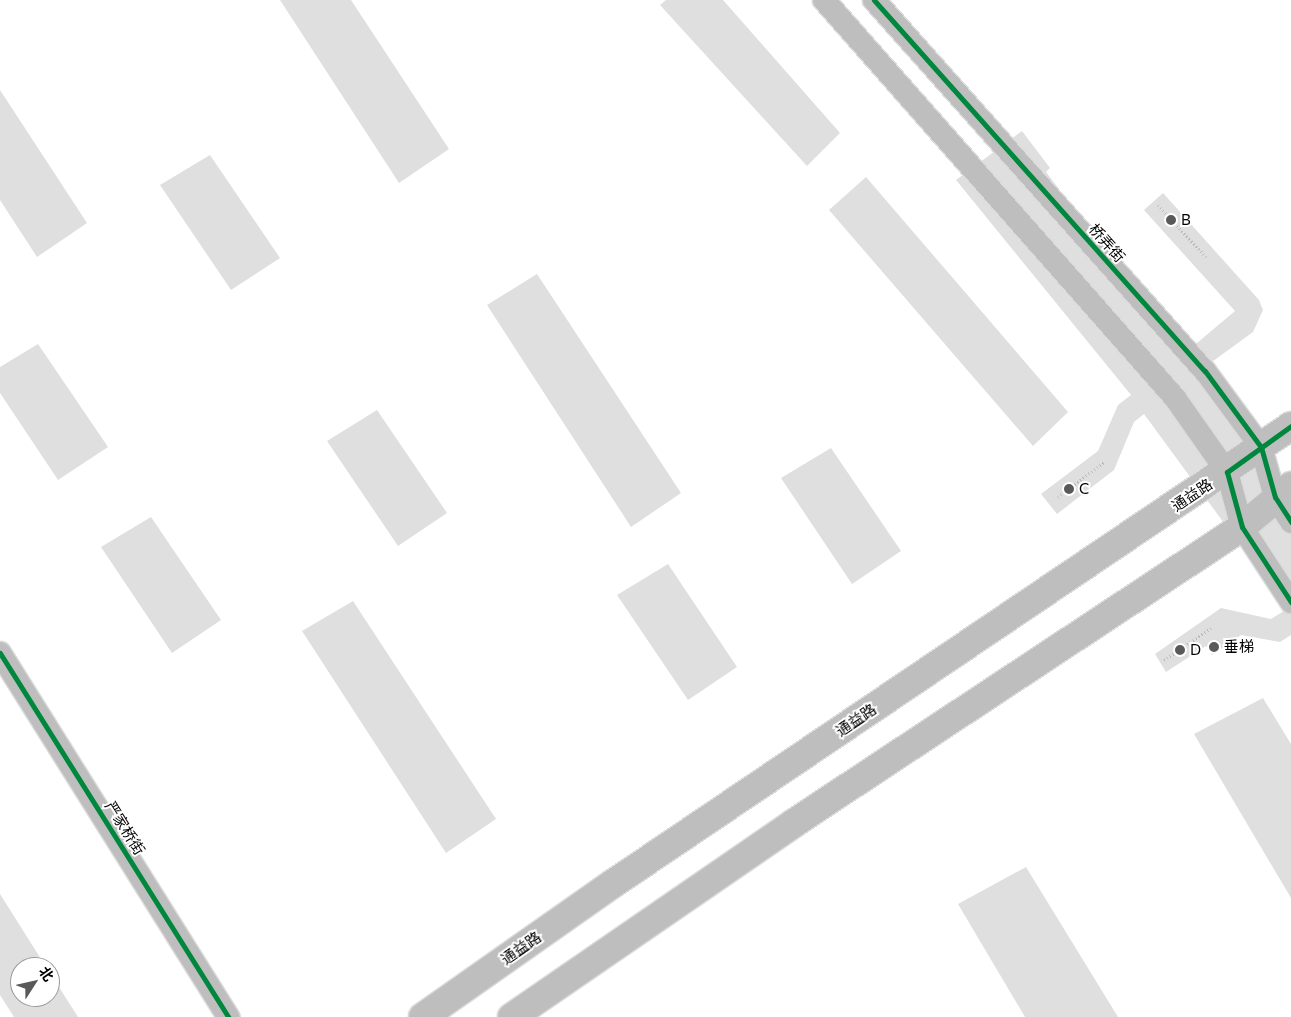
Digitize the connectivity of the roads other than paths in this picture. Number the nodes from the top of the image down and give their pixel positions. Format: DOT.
graph roads {
  1 [pos="824,0"];
  2 [pos="874,0"];
  3 [pos="1291,426"];
  4 [pos="1262,447"];
  5 [pos="1226,472"];
  6 [pos="1283,492"];
  7 [pos="1291,522"];
  8 [pos="1242,527"];
  9 [pos="1291,602"];
  10 [pos="0,653"];
  11 [pos="228,1017"];
  12 [pos="423,1017"];
  13 [pos="512,1017"];
  1 -- 5 [label="street"];
  2 -- 4 [label="street, 桥弄街"];
  3 -- 4 [label="main road, 通益路"];
  4 -- 5 [label="main road, 通益路"];
  4 -- 6 [label="street, 桥弄街"];
  5 -- 8 [label="street"];
  5 -- 12 [label="main road, 通益路"];
  6 -- 7 [label="street, 桥弄街"];
  6 -- 8 [label="main road"];
  8 -- 9 [label="street"];
  8 -- 13 [label="main road"];
  10 -- 11 [label="street, 严家桥街"];
}
